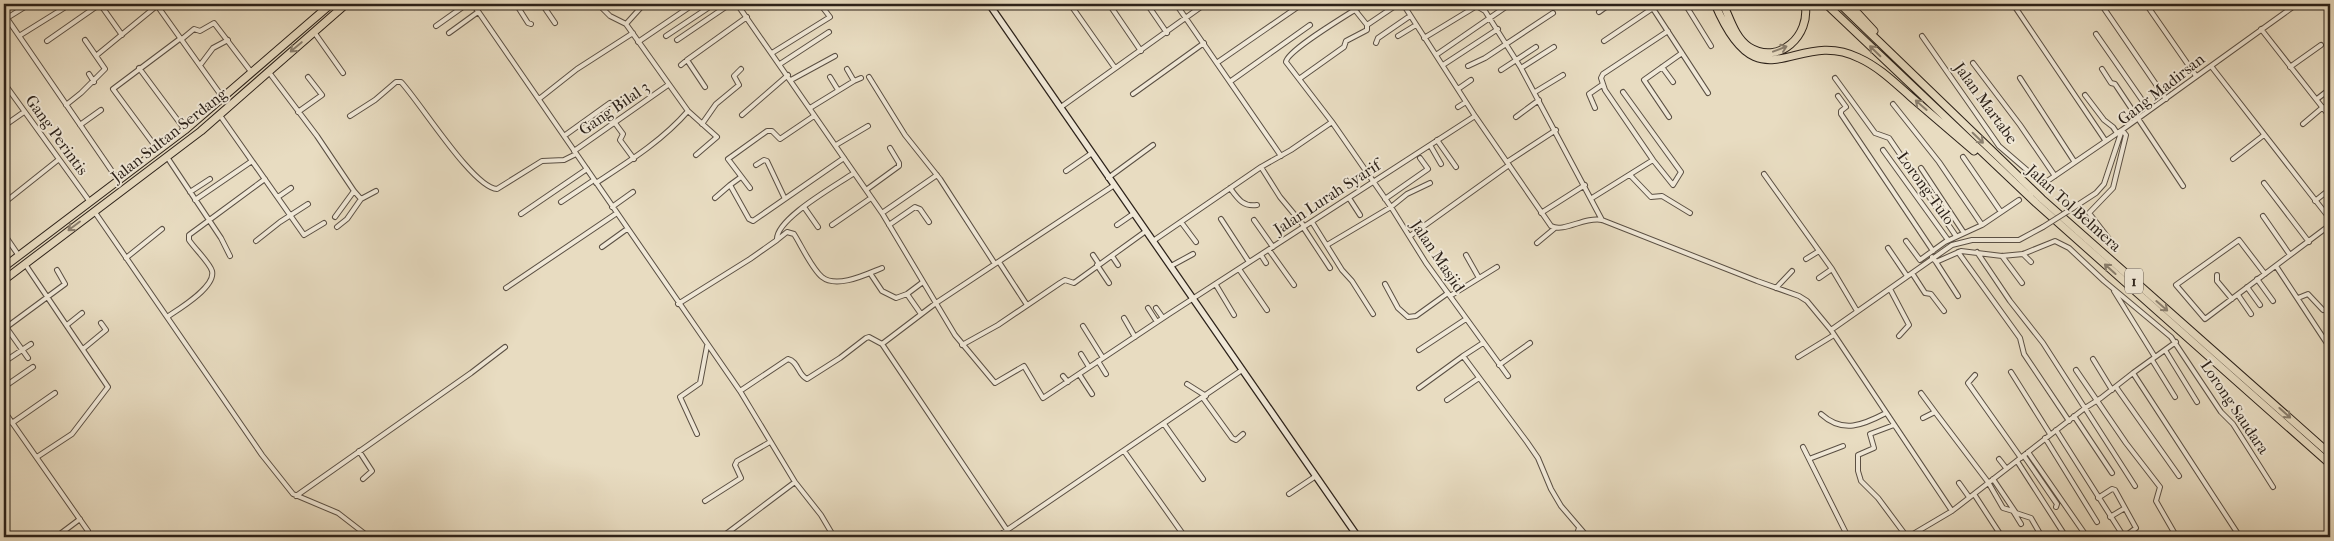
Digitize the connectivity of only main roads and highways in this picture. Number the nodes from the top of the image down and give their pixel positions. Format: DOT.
graph roads {
  1 [pos="331,4"];
  2 [pos="346,4"];
  3 [pos="1715,4"];
  4 [pos="1723,4"];
  5 [pos="1805,4"];
  6 [pos="1826,4"];
  7 [pos="1840,4"];
  8 [pos="1849,4"];
  9 [pos="1895,57"];
  10 [pos="1999,169"];
  11 [pos="4,267"];
  12 [pos="4,280"];
  13 [pos="2330,454"];
  14 [pos="2330,464"];
  1 -- 11 [label="highway, Jalan Sultan Serdang"];
  2 -- 12 [label="highway, Jalan Sultan Serdang, one-way"];
  10 -- 3 [label="highway, one-way"];
  4 -- 5 [label="highway, one-way"];
  10 -- 6 [label="highway, 1, one-way"];
  7 -- 9 [label="highway, 1"];
  8 -- 9 [label="highway"];
  9 -- 13 [label="highway, Jalan Tol Belmera / 1, one-way"];
  14 -- 10 [label="highway, Jalan Tol Belmera / 1, one-way"];
}
